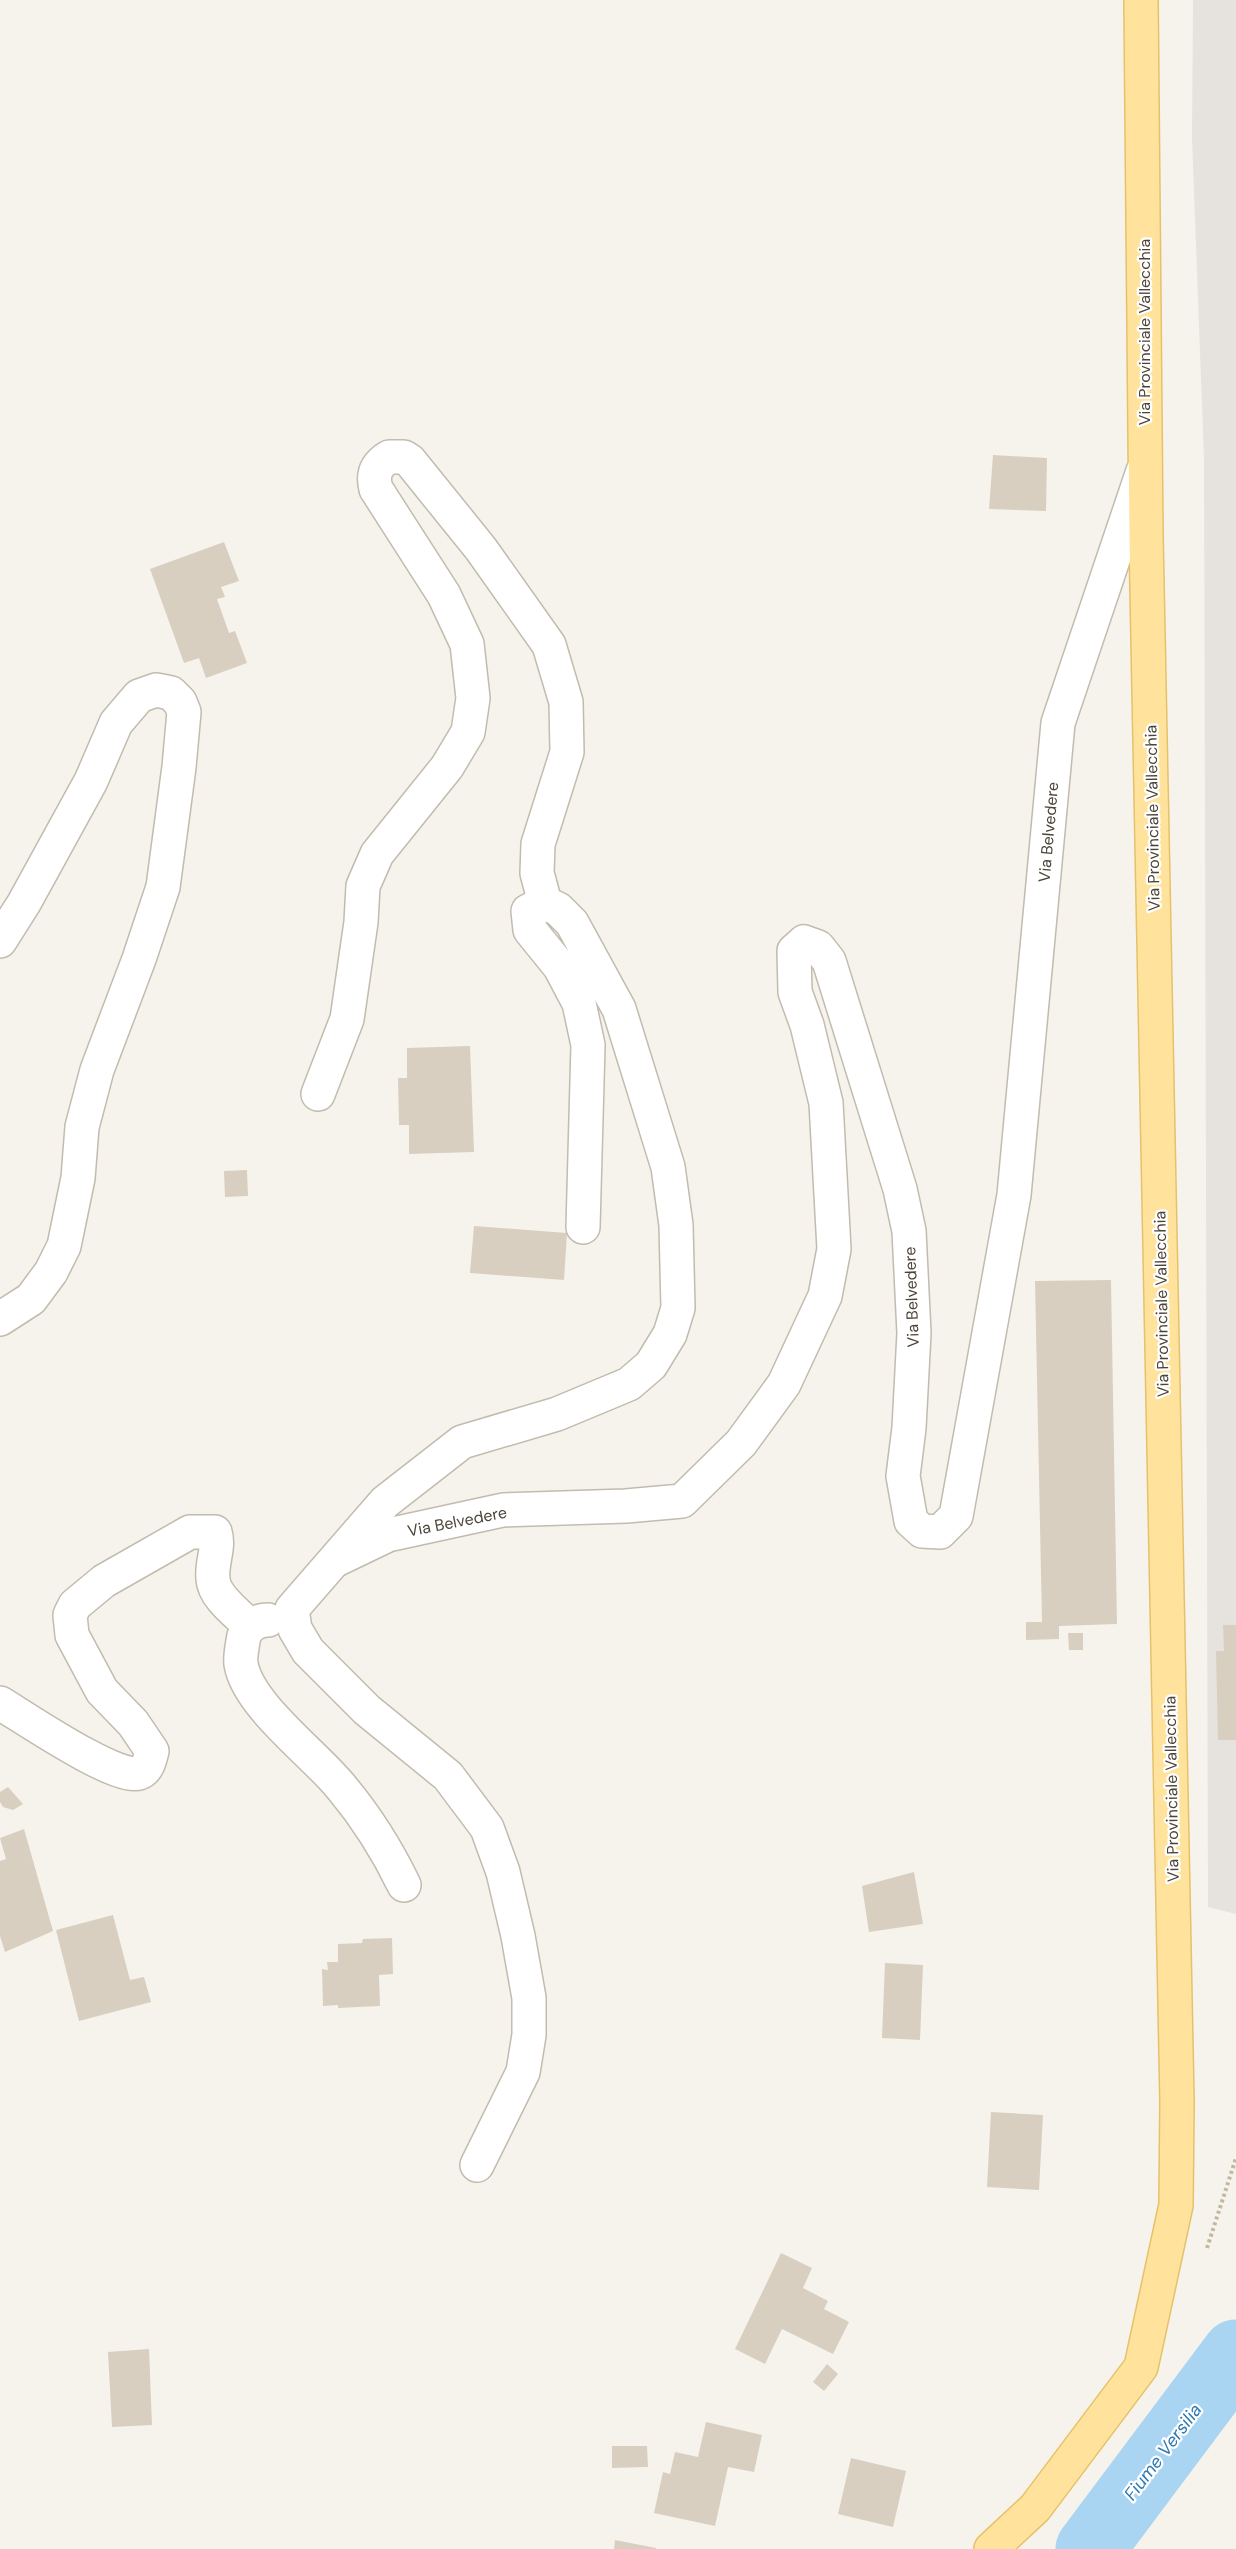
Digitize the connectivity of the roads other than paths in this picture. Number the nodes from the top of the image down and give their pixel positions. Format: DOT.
graph roads {
  1 [pos="1142,0"];
  2 [pos="1145,466"];
  3 [pos="545,903"];
  4 [pos="0,941"];
  5 [pos="318,1094"];
  6 [pos="584,1227"];
  7 [pos="0,1319"];
  8 [pos="336,1560"];
  9 [pos="294,1622"];
  10 [pos="250,1626"];
  11 [pos="0,1703"];
  12 [pos="405,1885"];
  13 [pos="477,2165"];
  14 [pos="991,2549"];
  1 -- 2 [label="main road, Via Provinciale Vallecchia"];
  2 -- 8 [label="lane, Via Belvedere"];
  2 -- 14 [label="main road, Via Provinciale Vallecchia"];
  3 -- 5 [label="lane"];
  3 -- 6 [label="lane"];
  3 -- 8 [label="lane"];
  4 -- 7 [label="lane"];
  8 -- 9 [label="lane"];
  9 -- 10 [label="lane"];
  9 -- 13 [label="lane"];
  10 -- 11 [label="lane"];
  10 -- 12 [label="lane"];
}
